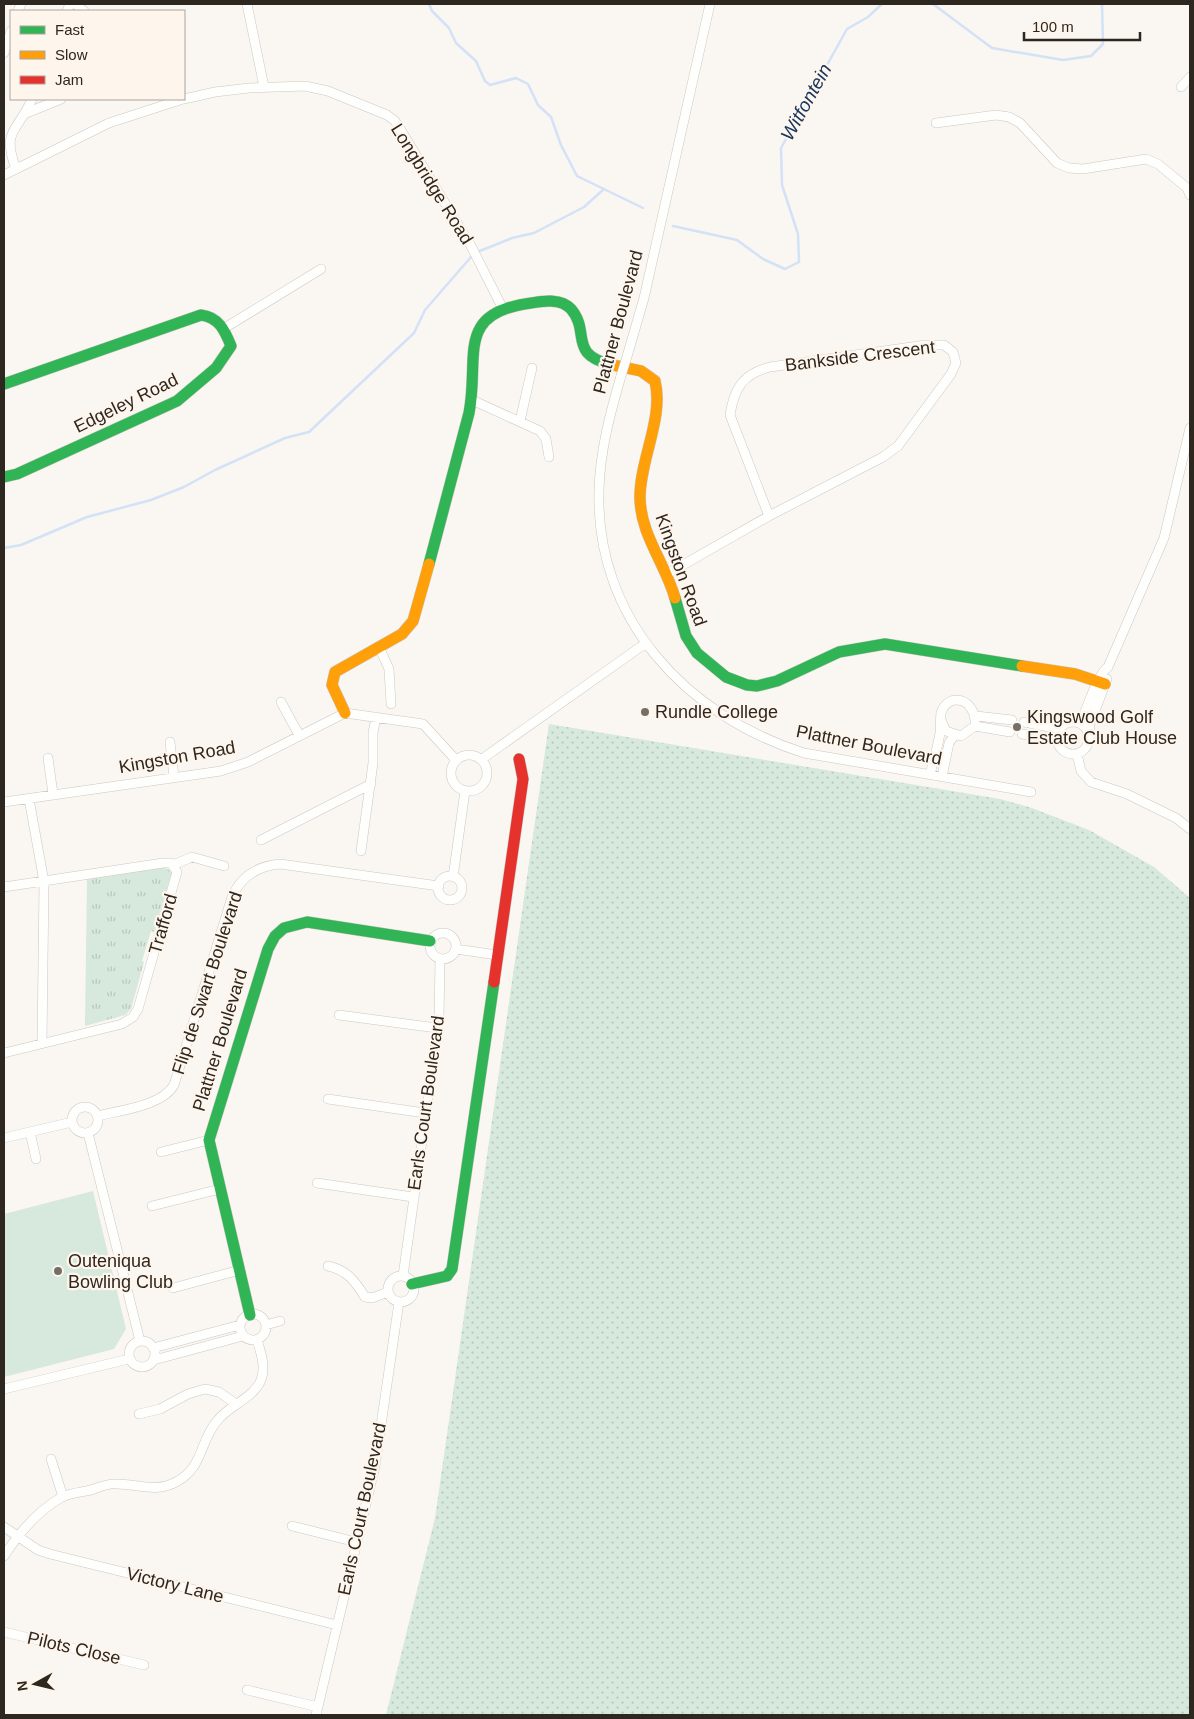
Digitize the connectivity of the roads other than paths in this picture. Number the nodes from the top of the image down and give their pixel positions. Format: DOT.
graph roads {
  1 [pos="247,4"];
  2 [pos="710,4"];
  3 [pos="10,34"];
  4 [pos="4,53"];
  5 [pos="1190,77"];
  6 [pos="264,87"];
  7 [pos="1181,87"];
  8 [pos="185,99"];
  9 [pos="31,100"];
  10 [pos="59,100"];
  11 [pos="168,101"];
  12 [pos="24,114"];
  13 [pos="936,123"];
  14 [pos="16,169"];
  15 [pos="4,176"];
  16 [pos="1189,190"];
  17 [pos="321,269"];
  18 [pos="503,309"];
  19 [pos="223,329"];
  20 [pos="532,368"];
  21 [pos="4,384"];
  22 [pos="472,400"];
  23 [pos="520,421"];
  24 [pos="1190,428"];
  25 [pos="549,457"];
  26 [pos="4,477"];
  27 [pos="769,516"];
  28 [pos="667,574"];
  29 [pos="646,643"];
  30 [pos="379,647"];
  31 [pos="1101,683"];
  32 [pos="281,702"];
  33 [pos="391,704"];
  34 [pos="345,713"];
  35 [pos="976,716"];
  36 [pos="376,717"];
  37 [pos="999,718"];
  38 [pos="940,720"];
  39 [pos="1012,720"];
  40 [pos="1024,722"];
  41 [pos="1079,723"];
  42 [pos="1040,725"];
  43 [pos="975,726"];
  44 [pos="1059,729"];
  45 [pos="997,730"];
  46 [pos="1010,732"];
  47 [pos="299,734"];
  48 [pos="1022,734"];
  49 [pos="954,736"];
  50 [pos="1089,736"];
  51 [pos="1038,737"];
  52 [pos="1056,740"];
  53 [pos="170,742"];
  54 [pos="1077,754"];
  55 [pos="48,758"];
  56 [pos="482,759"];
  57 [pos="519,759"];
  58 [pos="456,760"];
  59 [pos="930,775"];
  60 [pos="174,777"];
  61 [pos="942,777"];
  62 [pos="371,784"];
  63 [pos="465,791"];
  64 [pos="1031,792"];
  65 [pos="52,794"];
  66 [pos="29,798"];
  67 [pos="4,802"];
  68 [pos="1190,829"];
  69 [pos="260,840"];
  70 [pos="362,851"];
  71 [pos="173,865"];
  72 [pos="224,866"];
  73 [pos="453,877"];
  74 [pos="44,882"];
  75 [pos="439,886"];
  76 [pos="4,887"];
  77 [pos="430,941"];
  78 [pos="456,949"];
  79 [pos="497,955"];
  80 [pos="440,959"];
  81 [pos="339,1015"];
  82 [pos="437,1028"];
  83 [pos="42,1043"];
  84 [pos="4,1053"];
  85 [pos="328,1098"];
  86 [pos="425,1113"];
  87 [pos="98,1116"];
  88 [pos="72,1122"];
  89 [pos="30,1132"];
  90 [pos="88,1133"];
  91 [pos="4,1138"];
  92 [pos="209,1140"];
  93 [pos="161,1152"];
  94 [pos="36,1159"];
  95 [pos="317,1183"];
  96 [pos="220,1188"];
  97 [pos="413,1197"];
  98 [pos="152,1206"];
  99 [pos="328,1266"];
  100 [pos="240,1270"];
  101 [pos="403,1276"];
  102 [pos="412,1284"];
  103 [pos="173,1288"];
  104 [pos="388,1292"];
  105 [pos="399,1302"];
  106 [pos="250,1315"];
  107 [pos="280,1320"];
  108 [pos="240,1325"];
  109 [pos="266,1325"];
  110 [pos="243,1336"];
  111 [pos="257,1340"];
  112 [pos="140,1341"];
  113 [pos="153,1348"];
  114 [pos="129,1359"];
  115 [pos="154,1360"];
  116 [pos="4,1389"];
  117 [pos="236,1404"];
  118 [pos="139,1414"];
  119 [pos="51,1460"];
  120 [pos="63,1497"];
  121 [pos="292,1526"];
  122 [pos="4,1527"];
  123 [pos="16,1536"];
  124 [pos="356,1542"];
  125 [pos="4,1556"];
  126 [pos="337,1625"];
  127 [pos="4,1632"];
  128 [pos="144,1665"];
  129 [pos="247,1690"];
  130 [pos="317,1711"];
  1 -- 6 [label="street"];
  2 -- 29 [label="street, Plattner Boulevard, bridge"];
  3 -- 4 [label="street"];
  5 -- 7 [label="street"];
  6 -- 8 [label="street, Longbridge Road"];
  6 -- 18 [label="street, Longbridge Road"];
  9 -- 12 [label="street"];
  10 -- 12 [label="street"];
  11 -- 14 [label="street, Longbridge Road"];
  12 -- 14 [label="street"];
  13 -- 16 [label="street"];
  14 -- 15 [label="street, Longbridge Road"];
  17 -- 19 [label="street"];
  18 -- 22 [label="street, Kingston Road"];
  18 -- 28 [label="street, Kingston Road"];
  19 -- 21 [label="street"];
  19 -- 26 [label="street, Edgeley Road"];
  20 -- 23 [label="street"];
  22 -- 23 [label="street"];
  22 -- 30 [label="street, Kingston Road"];
  23 -- 25 [label="street"];
  24 -- 31 [label="street"];
  27 -- 27 [label="street, Bankside Crescent"];
  27 -- 28 [label="street, Bankside Crescent"];
  28 -- 31 [label="street, Kingston Road"];
  29 -- 56 [label="street"];
  29 -- 59 [label="street, Plattner Boulevard"];
  30 -- 33 [label="street"];
  30 -- 34 [label="street, Kingston Road"];
  31 -- 41 [label="street"];
  31 -- 50 [label="street"];
  32 -- 47 [label="street"];
  34 -- 36 [label="street"];
  34 -- 47 [label="street, Kingston Road"];
  35 -- 37 [label="street"];
  35 -- 38 [label="street"];
  35 -- 43 [label="street"];
  36 -- 58 [label="street"];
  36 -- 62 [label="street"];
  37 -- 39 [label="street"];
  37 -- 45 [label="street"];
  38 -- 49 [label="street"];
  38 -- 59 [label="street"];
  40 -- 42 [label="street"];
  41 -- 44 [label="street"];
  41 -- 50 [label="street"];
  42 -- 44 [label="street"];
  42 -- 51 [label="street"];
  43 -- 45 [label="street"];
  43 -- 49 [label="street"];
  44 -- 52 [label="street"];
  45 -- 46 [label="street"];
  47 -- 60 [label="street, Kingston Road"];
  48 -- 51 [label="street"];
  49 -- 61 [label="street"];
  50 -- 54 [label="street"];
  51 -- 52 [label="street"];
  52 -- 54 [label="street"];
  53 -- 60 [label="street"];
  54 -- 68 [label="street"];
  55 -- 65 [label="street"];
  56 -- 58 [label="street"];
  56 -- 63 [label="street"];
  57 -- 79 [label="street"];
  58 -- 63 [label="street"];
  59 -- 61 [label="street, Plattner Boulevard"];
  60 -- 65 [label="street, Kingston Road"];
  61 -- 64 [label="street, Plattner Boulevard"];
  62 -- 69 [label="street"];
  62 -- 70 [label="street"];
  63 -- 73 [label="street"];
  65 -- 66 [label="street, Kingston Road"];
  66 -- 67 [label="street, Kingston Road"];
  66 -- 74 [label="street"];
  71 -- 72 [label="street"];
  71 -- 74 [label="street"];
  71 -- 83 [label="street, Trafford"];
  73 -- 75 [label="street"];
  73 -- 75 [label="street"];
  74 -- 76 [label="street"];
  74 -- 83 [label="street"];
  75 -- 87 [label="street, Flip de Swart Boulevard"];
  77 -- 78 [label="street"];
  77 -- 80 [label="street"];
  77 -- 92 [label="street, Plattner Boulevard"];
  78 -- 79 [label="street"];
  78 -- 80 [label="street"];
  79 -- 102 [label="street"];
  80 -- 82 [label="street, Earls Court Boulevard"];
  81 -- 82 [label="street"];
  82 -- 86 [label="street, Earls Court Boulevard"];
  83 -- 84 [label="street, Trafford"];
  85 -- 86 [label="street"];
  86 -- 97 [label="street, Earls Court Boulevard"];
  87 -- 88 [label="street"];
  87 -- 90 [label="street"];
  88 -- 89 [label="street"];
  88 -- 90 [label="street"];
  89 -- 91 [label="street"];
  89 -- 94 [label="street"];
  90 -- 112 [label="street"];
  92 -- 93 [label="street"];
  92 -- 96 [label="street, Plattner Boulevard"];
  95 -- 97 [label="street"];
  96 -- 98 [label="street"];
  96 -- 100 [label="street, Plattner Boulevard"];
  97 -- 101 [label="street, Earls Court Boulevard"];
  99 -- 104 [label="street"];
  100 -- 103 [label="street"];
  100 -- 106 [label="street, Plattner Boulevard"];
  101 -- 102 [label="street"];
  101 -- 104 [label="street"];
  102 -- 105 [label="street"];
  104 -- 105 [label="street"];
  105 -- 124 [label="street, Earls Court Boulevard"];
  106 -- 108 [label="street"];
  106 -- 109 [label="street"];
  107 -- 109 [label="street"];
  108 -- 110 [label="street"];
  108 -- 113 [label="street"];
  109 -- 111 [label="street"];
  110 -- 111 [label="street"];
  110 -- 115 [label="street"];
  111 -- 117 [label="street"];
  112 -- 113 [label="street"];
  112 -- 114 [label="street"];
  113 -- 115 [label="street"];
  114 -- 115 [label="street"];
  114 -- 116 [label="street"];
  117 -- 118 [label="street"];
  117 -- 120 [label="street"];
  119 -- 120 [label="street"];
  120 -- 123 [label="street"];
  121 -- 124 [label="street"];
  122 -- 123 [label="street, Victory Lane"];
  123 -- 125 [label="street"];
  123 -- 126 [label="street, Victory Lane"];
  124 -- 126 [label="street, Earls Court Boulevard"];
  126 -- 130 [label="street, Earls Court Boulevard"];
  127 -- 128 [label="street, Pilots Close"];
  129 -- 130 [label="street"];
}
